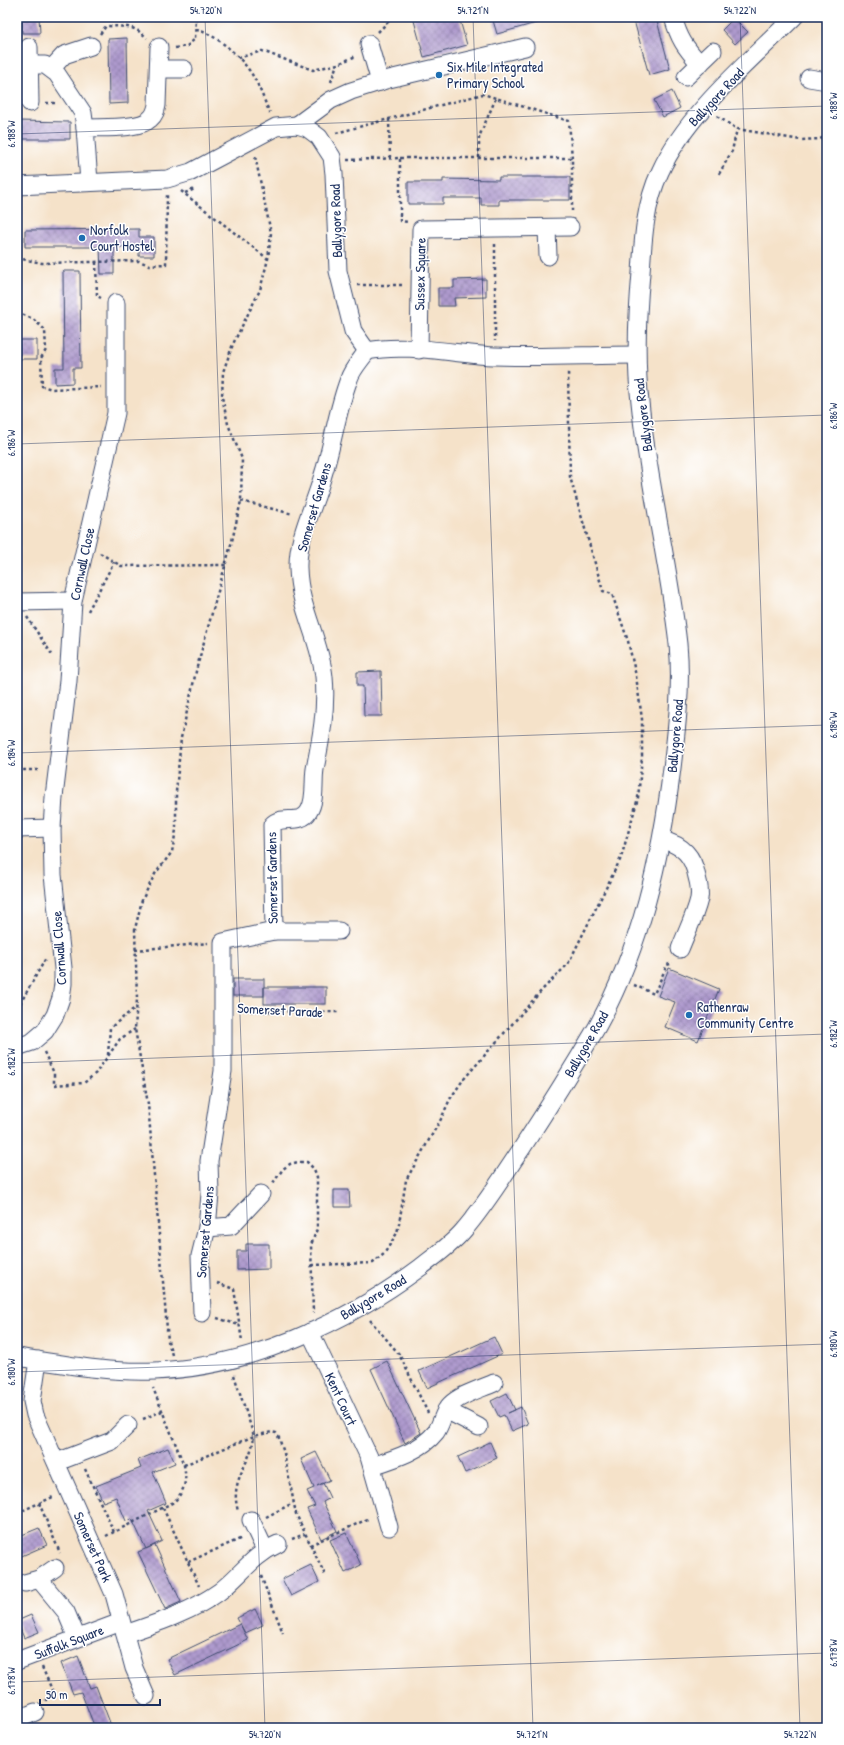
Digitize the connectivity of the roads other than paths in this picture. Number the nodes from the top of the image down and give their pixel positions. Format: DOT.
graph roads {
  1 [pos="673,17"];
  2 [pos="794,17"];
  3 [pos="369,44"];
  4 [pos="91,46"];
  5 [pos="29,47"];
  6 [pos="159,47"];
  7 [pos="525,47"];
  8 [pos="713,51"];
  9 [pos="700,64"];
  10 [pos="29,65"];
  11 [pos="52,68"];
  12 [pos="159,69"];
  13 [pos="184,69"];
  14 [pos="686,77"];
  15 [pos="809,78"];
  16 [pos="827,81"];
  17 [pos="380,82"];
  18 [pos="30,103"];
  19 [pos="297,126"];
  20 [pos="85,128"];
  21 [pos="89,182"];
  22 [pos="17,186"];
  23 [pos="570,227"];
  24 [pos="548,228"];
  25 [pos="548,256"];
  26 [pos="116,303"];
  27 [pos="419,350"];
  28 [pos="367,351"];
  29 [pos="636,355"];
  30 [pos="73,601"];
  31 [pos="18,602"];
  32 [pos="52,828"];
  33 [pos="17,829"];
  34 [pos="662,840"];
  35 [pos="274,931"];
  36 [pos="339,931"];
  37 [pos="677,956"];
  38 [pos="24,1045"];
  39 [pos="261,1194"];
  40 [pos="207,1228"];
  41 [pos="202,1313"];
  42 [pos="313,1330"];
  43 [pos="17,1357"];
  44 [pos="38,1360"];
  45 [pos="494,1383"];
  46 [pos="446,1410"];
  47 [pos="128,1425"];
  48 [pos="479,1427"];
  49 [pos="57,1462"];
  50 [pos="372,1466"];
  51 [pos="386,1520"];
  52 [pos="253,1525"];
  53 [pos="55,1568"];
  54 [pos="123,1628"];
  55 [pos="77,1638"];
  56 [pos="17,1661"];
  57 [pos="146,1696"];
  58 [pos="35,1712"];
  59 [pos="17,1720"];
  1 -- 9 [label="street"];
  2 -- 29 [label="street, Ballygore Road"];
  3 -- 17 [label="street"];
  4 -- 11 [label="street"];
  5 -- 10 [label="street"];
  6 -- 12 [label="street"];
  7 -- 17 [label="street"];
  8 -- 9 [label="street"];
  9 -- 14 [label="street"];
  10 -- 11 [label="street"];
  10 -- 18 [label="street"];
  11 -- 20 [label="street"];
  12 -- 13 [label="street"];
  12 -- 20 [label="street"];
  15 -- 16 [label="street"];
  17 -- 19 [label="street"];
  19 -- 21 [label="street, Ballygore Road"];
  19 -- 28 [label="street, Ballygore Road"];
  20 -- 21 [label="street"];
  21 -- 22 [label="street, Ballygore Road"];
  23 -- 24 [label="street, Sussex Square"];
  24 -- 25 [label="street"];
  24 -- 27 [label="street, Sussex Square"];
  26 -- 30 [label="street, Cornwall Close"];
  27 -- 28 [label="street"];
  27 -- 29 [label="street"];
  28 -- 35 [label="street, Somerset Gardens"];
  29 -- 34 [label="street, Ballygore Road"];
  30 -- 31 [label="street"];
  30 -- 32 [label="street, Cornwall Close"];
  32 -- 33 [label="street"];
  32 -- 38 [label="street, Cornwall Close"];
  34 -- 37 [label="street"];
  34 -- 42 [label="street, Ballygore Road"];
  35 -- 36 [label="street"];
  35 -- 40 [label="street, Somerset Gardens"];
  39 -- 40 [label="street"];
  40 -- 41 [label="street, Somerset Gardens"];
  42 -- 44 [label="street, Ballygore Road"];
  42 -- 50 [label="street, Kent Court"];
  43 -- 44 [label="street, Ballygore Road"];
  44 -- 49 [label="street, Somerset Park"];
  45 -- 46 [label="street"];
  46 -- 48 [label="street"];
  46 -- 50 [label="street"];
  47 -- 49 [label="street"];
  49 -- 54 [label="street, Somerset Park"];
  50 -- 51 [label="street, Kent Court"];
  52 -- 54 [label="street"];
  53 -- 55 [label="street"];
  54 -- 55 [label="street, Suffolk Square"];
  54 -- 57 [label="street, Somerset Park"];
  55 -- 56 [label="street, Suffolk Square"];
  58 -- 59 [label="street"];
}
